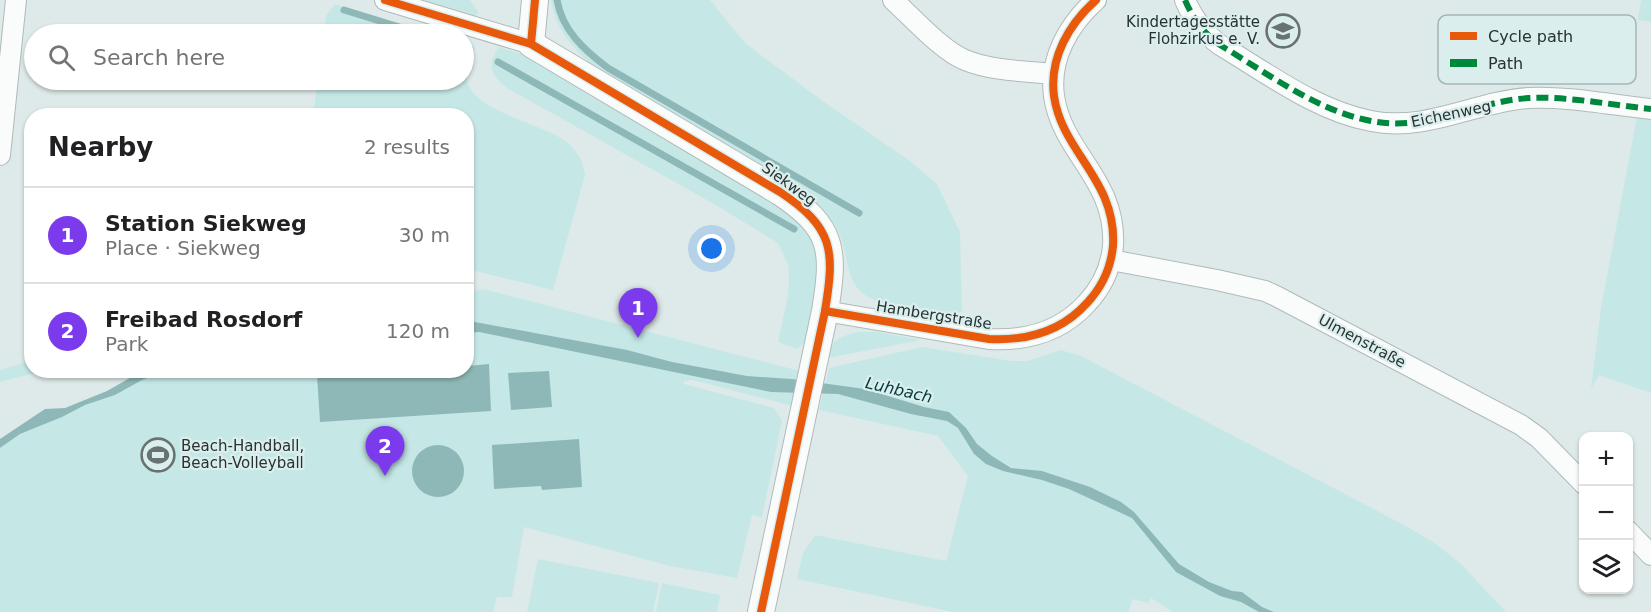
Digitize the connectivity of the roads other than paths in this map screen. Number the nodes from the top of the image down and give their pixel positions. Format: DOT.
graph roads {
  1 [pos="16,0"];
  2 [pos="385,0"];
  3 [pos="535,0"];
  4 [pos="893,0"];
  5 [pos="1096,0"];
  6 [pos="1185,0"];
  7 [pos="465,24"];
  8 [pos="474,27"];
  9 [pos="531,44"];
  10 [pos="1053,74"];
  11 [pos="1651,109"];
  12 [pos="0,155"];
  13 [pos="1111,260"];
  14 [pos="825,310"];
  15 [pos="1579,479"];
  16 [pos="1633,535"];
  17 [pos="1651,555"];
  18 [pos="761,612"];
  1 -- 12 [label="street"];
  2 -- 7 [label="street"];
  3 -- 9 [label="street"];
  4 -- 10 [label="street"];
  5 -- 10 [label="street, Hambergstraße"];
  6 -- 11 [label="street, Eichenweg"];
  8 -- 9 [label="street"];
  9 -- 14 [label="street, Siekweg"];
  10 -- 13 [label="street, Hambergstraße"];
  13 -- 14 [label="street, Hambergstraße"];
  13 -- 15 [label="street, Ulmenstraße"];
  14 -- 18 [label="street, Siekweg"];
  16 -- 17 [label="street"];
}
